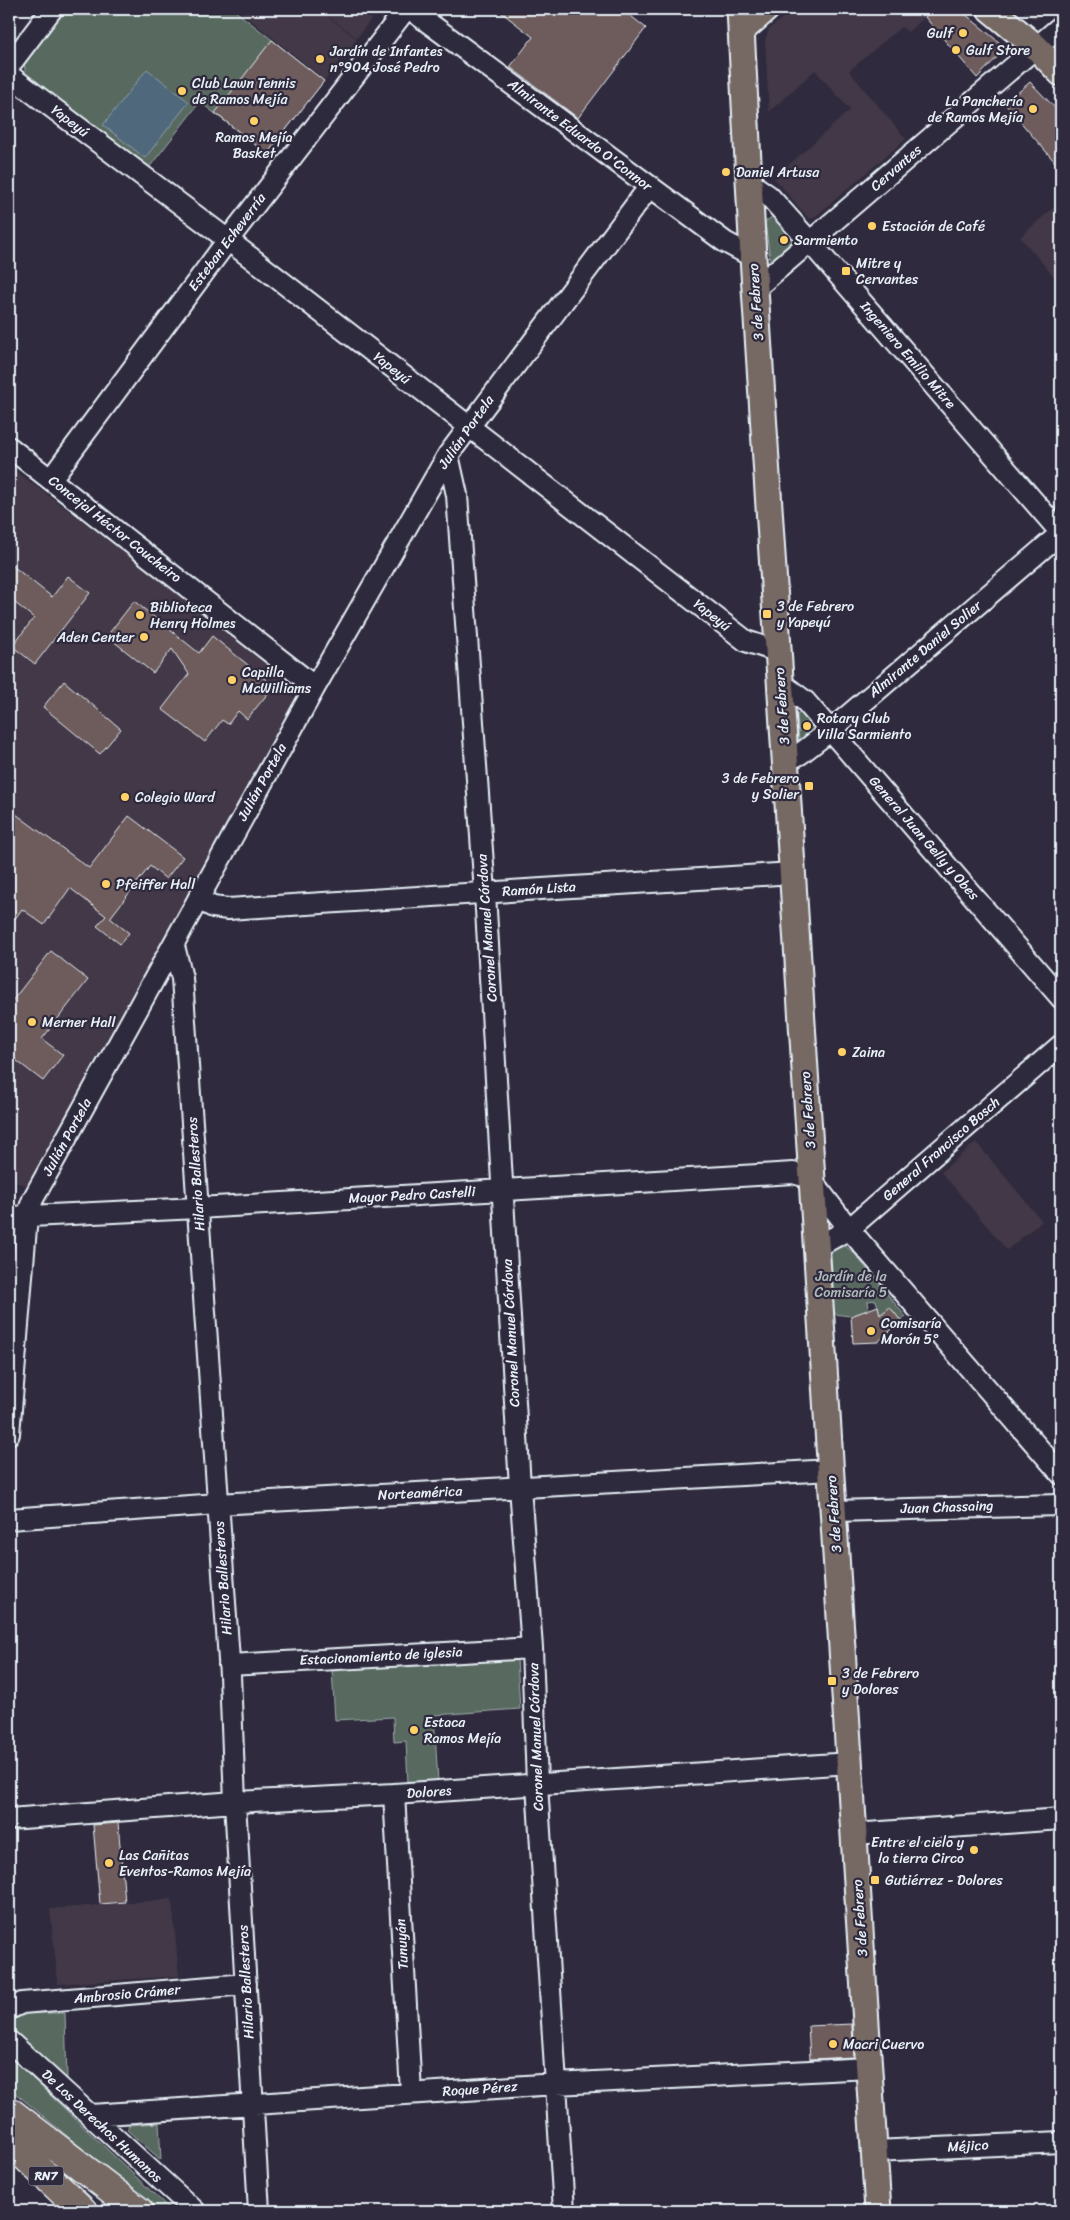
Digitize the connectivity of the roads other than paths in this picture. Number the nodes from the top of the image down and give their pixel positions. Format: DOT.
graph roads {
  1 [pos="52,9"];
  2 [pos="408,9"];
  3 [pos="766,9"];
  4 [pos="990,9"];
  5 [pos="741,20"];
  6 [pos="1061,26"];
  7 [pos="1036,47"];
  8 [pos="9,66"];
  9 [pos="1061,73"];
  10 [pos="9,75"];
  11 [pos="749,182"];
  12 [pos="650,186"];
  13 [pos="228,240"];
  14 [pos="810,242"];
  15 [pos="753,257"];
  16 [pos="756,288"];
  17 [pos="468,427"];
  18 [pos="9,447"];
  19 [pos="448,455"];
  20 [pos="51,479"];
  21 [pos="1061,533"];
  22 [pos="779,652"];
  23 [pos="781,683"];
  24 [pos="315,687"];
  25 [pos="831,730"];
  26 [pos="786,761"];
  27 [pos="793,874"];
  28 [pos="485,893"];
  29 [pos="198,899"];
  30 [pos="174,946"];
  31 [pos="1061,998"];
  32 [pos="1061,1045"];
  33 [pos="813,1182"];
  34 [pos="502,1190"];
  35 [pos="198,1208"];
  36 [pos="18,1217"];
  37 [pos="849,1229"];
  38 [pos="817,1247"];
  39 [pos="9,1434"];
  40 [pos="831,1470"];
  41 [pos="1061,1474"];
  42 [pos="520,1487"];
  43 [pos="218,1504"];
  44 [pos="1061,1505"];
  45 [pos="834,1511"];
  46 [pos="9,1519"];
  47 [pos="532,1648"];
  48 [pos="229,1665"];
  49 [pos="850,1763"];
  50 [pos="537,1784"];
  51 [pos="394,1794"];
  52 [pos="235,1802"];
  53 [pos="9,1819"];
  54 [pos="1061,1819"];
  55 [pos="854,1834"];
  56 [pos="246,1984"];
  57 [pos="9,2009"];
  58 [pos="9,2041"];
  59 [pos="869,2068"];
  60 [pos="556,2084"];
  61 [pos="411,2094"];
  62 [pos="253,2103"];
  63 [pos="9,2111"];
  64 [pos="91,2116"];
  65 [pos="9,2141"];
  66 [pos="1061,2142"];
  67 [pos="874,2150"];
  68 [pos="83,2211"];
  69 [pos="139,2211"];
  70 [pos="194,2211"];
  71 [pos="259,2211"];
  72 [pos="564,2211"];
  73 [pos="878,2211"];
  1 -- 8 [label="street"];
  2 -- 12 [label="street, Almirante Eduardo O'Connor"];
  2 -- 13 [label="street, Esteban Echeverría"];
  3 -- 5 [label="main road"];
  4 -- 7 [label="main road"];
  5 -- 11 [label="main road, 3 de Febrero"];
  6 -- 7 [label="street, Cervantes"];
  7 -- 9 [label="main road"];
  7 -- 14 [label="street, Cervantes"];
  10 -- 13 [label="street, Yapeyú"];
  11 -- 14 [label="street, Ingeniero Emilio Mitre"];
  11 -- 15 [label="main road, 3 de Febrero"];
  12 -- 15 [label="street, Almirante Eduardo O'Connor"];
  12 -- 17 [label="street, Julián Portela"];
  13 -- 17 [label="street, Yapeyú"];
  13 -- 20 [label="street, Esteban Echeverría"];
  14 -- 16 [label="street, Cervantes"];
  14 -- 21 [label="street, Ingeniero Emilio Mitre"];
  15 -- 16 [label="main road, 3 de Febrero"];
  16 -- 22 [label="main road, 3 de Febrero"];
  17 -- 19 [label="street, Julián Portela"];
  17 -- 22 [label="street, Yapeyú"];
  18 -- 20 [label="street, Concejal Héctor Coucheiro"];
  19 -- 24 [label="street, Julián Portela"];
  19 -- 28 [label="street, Coronel Manuel Córdova"];
  20 -- 24 [label="street, Concejal Héctor Coucheiro"];
  21 -- 25 [label="street, Almirante Daniel Solier"];
  22 -- 23 [label="main road, 3 de Febrero"];
  23 -- 25 [label="street, General Juan Gelly y Obes"];
  23 -- 26 [label="main road, 3 de Febrero"];
  24 -- 29 [label="street, Julián Portela"];
  25 -- 26 [label="street, Almirante Daniel Solier"];
  25 -- 31 [label="street, General Juan Gelly y Obes"];
  26 -- 27 [label="main road, 3 de Febrero"];
  27 -- 28 [label="street, Ramón Lista"];
  27 -- 33 [label="main road, 3 de Febrero"];
  28 -- 29 [label="street, Ramón Lista"];
  28 -- 34 [label="street, Coronel Manuel Córdova"];
  29 -- 30 [label="street, Julián Portela"];
  30 -- 35 [label="street, Hilario Ballesteros"];
  30 -- 36 [label="street, Julián Portela"];
  32 -- 37 [label="street, General Francisco Bosch"];
  33 -- 34 [label="street, Mayor Pedro Castelli"];
  33 -- 37 [label="street"];
  33 -- 38 [label="main road, 3 de Febrero"];
  34 -- 35 [label="street, Mayor Pedro Castelli"];
  34 -- 42 [label="street, Coronel Manuel Córdova"];
  35 -- 36 [label="street, Mayor Pedro Castelli"];
  35 -- 43 [label="street, Hilario Ballesteros"];
  36 -- 39 [label="street, Julián Portela"];
  37 -- 38 [label="street, General Francisco Bosch"];
  37 -- 41 [label="street"];
  38 -- 40 [label="main road, 3 de Febrero"];
  40 -- 42 [label="street, Norteamérica"];
  40 -- 45 [label="main road, 3 de Febrero"];
  42 -- 43 [label="street, Norteamérica"];
  42 -- 47 [label="street, Coronel Manuel Córdova"];
  43 -- 46 [label="street, Norteamérica"];
  43 -- 48 [label="street, Hilario Ballesteros"];
  44 -- 45 [label="street, Juan Chassaing"];
  45 -- 49 [label="main road, 3 de Febrero"];
  47 -- 48 [label="street, Estacionamiento de iglesia"];
  47 -- 50 [label="street, Coronel Manuel Córdova"];
  48 -- 52 [label="street, Hilario Ballesteros"];
  49 -- 50 [label="street, Dolores"];
  49 -- 55 [label="main road, 3 de Febrero"];
  50 -- 51 [label="street, Dolores"];
  50 -- 60 [label="street, Coronel Manuel Córdova"];
  51 -- 52 [label="street, Dolores"];
  51 -- 61 [label="street, Tunuyán"];
  52 -- 53 [label="street, Dolores"];
  52 -- 56 [label="street, Hilario Ballesteros"];
  54 -- 55 [label="street"];
  55 -- 59 [label="main road, 3 de Febrero"];
  56 -- 57 [label="street, Ambrosio Crámer"];
  56 -- 62 [label="street, Hilario Ballesteros"];
  58 -- 64 [label="street, De Los Derechos Humanos"];
  59 -- 60 [label="street, Roque Pérez"];
  59 -- 67 [label="main road, 3 de Febrero"];
  60 -- 61 [label="street, Roque Pérez"];
  60 -- 72 [label="street, Coronel Manuel Córdova"];
  61 -- 62 [label="street, Roque Pérez"];
  62 -- 64 [label="street, Roque Pérez"];
  62 -- 71 [label="street, Hilario Ballesteros"];
  63 -- 69 [label="highway"];
  64 -- 70 [label="street, De Los Derechos Humanos"];
  65 -- 68 [label="highway, RN7"];
  66 -- 67 [label="street, Méjico"];
  67 -- 73 [label="main road, 3 de Febrero"];
}
